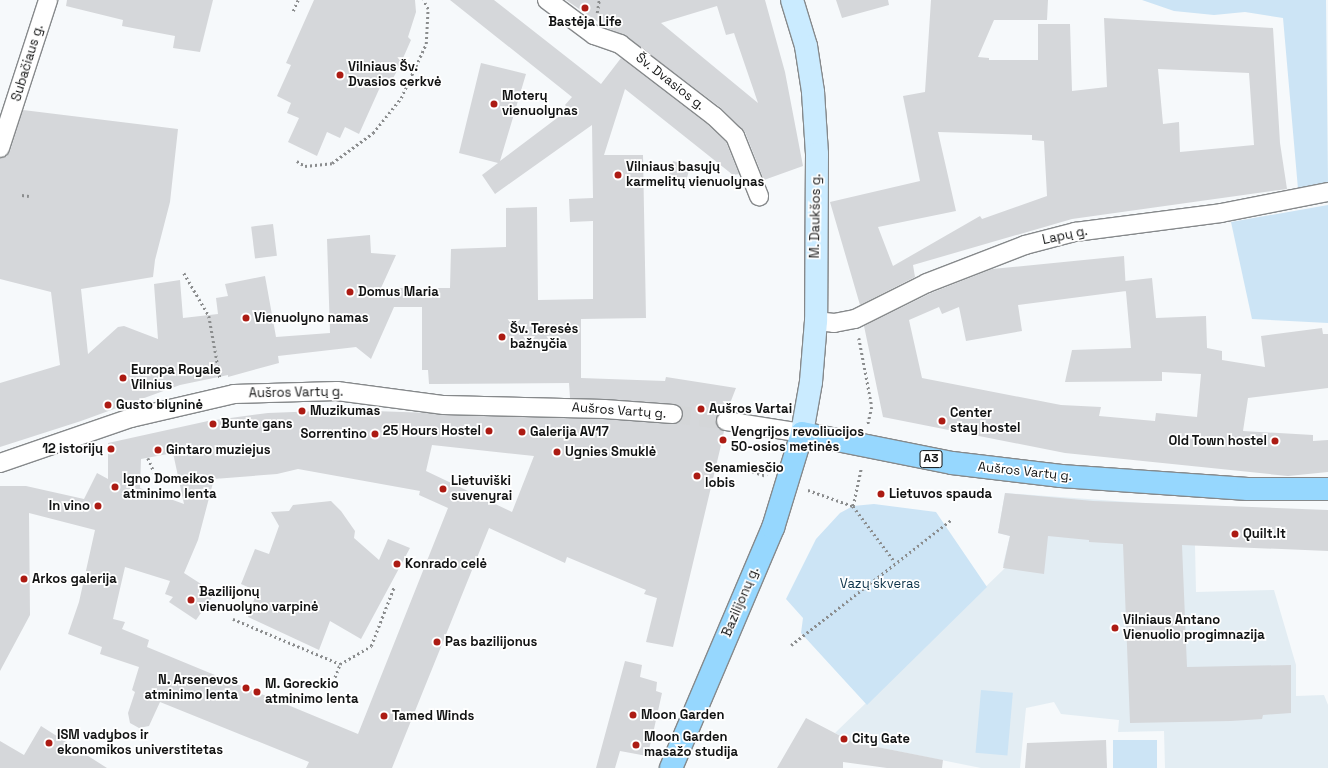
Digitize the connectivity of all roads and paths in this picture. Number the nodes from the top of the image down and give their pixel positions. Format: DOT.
graph roads {
  1 [pos="48,0"];
  2 [pos="298,0"];
  3 [pos="423,0"];
  4 [pos="547,0"];
  5 [pos="792,0"];
  6 [pos="294,11"];
  7 [pos="0,148"];
  8 [pos="297,161"];
  9 [pos="1328,192"];
  10 [pos="22,195"];
  11 [pos="29,196"];
  12 [pos="759,196"];
  13 [pos="184,273"];
  14 [pos="855,319"];
  15 [pos="816,322"];
  16 [pos="223,396"];
  17 [pos="673,414"];
  18 [pos="726,421"];
  19 [pos="802,433"];
  20 [pos="864,446"];
  21 [pos="148,458"];
  22 [pos="0,463"];
  23 [pos="159,483"];
  24 [pos="1328,489"];
  25 [pos="952,519"];
  26 [pos="895,562"];
  27 [pos="394,586"];
  28 [pos="233,619"];
  29 [pos="791,645"];
  30 [pos="340,664"];
  31 [pos="333,682"];
  32 [pos="671,768"];
  1 -- 7 [label="street, Subačiaus g."];
  2 -- 6 [label="path"];
  3 -- 8 [label="path"];
  4 -- 12 [label="street, Šv. Dvasios g."];
  5 -- 15 [label="main road, M. Daukšos g."];
  9 -- 14 [label="street, Lapų g."];
  10 -- 11 [label="path"];
  13 -- 16 [label="path"];
  14 -- 15 [label="street, Lapų g."];
  14 -- 20 [label="path"];
  15 -- 19 [label="main road, M. Daukšos g."];
  16 -- 17 [label="street, Aušros Vartų g."];
  16 -- 22 [label="street, Aušros Vartų g."];
  18 -- 19 [label="street, Aušros Vartų g."];
  19 -- 20 [label="main road, Aušros Vartų g. / A3"];
  19 -- 32 [label="main road, Bazilijonų g."];
  20 -- 24 [label="main road, Aušros Vartų g. / A3"];
  20 -- 26 [label="path"];
  21 -- 23 [label="path"];
  25 -- 26 [label="path"];
  26 -- 29 [label="path"];
  27 -- 30 [label="path"];
  28 -- 30 [label="path"];
  30 -- 31 [label="path"];
}
